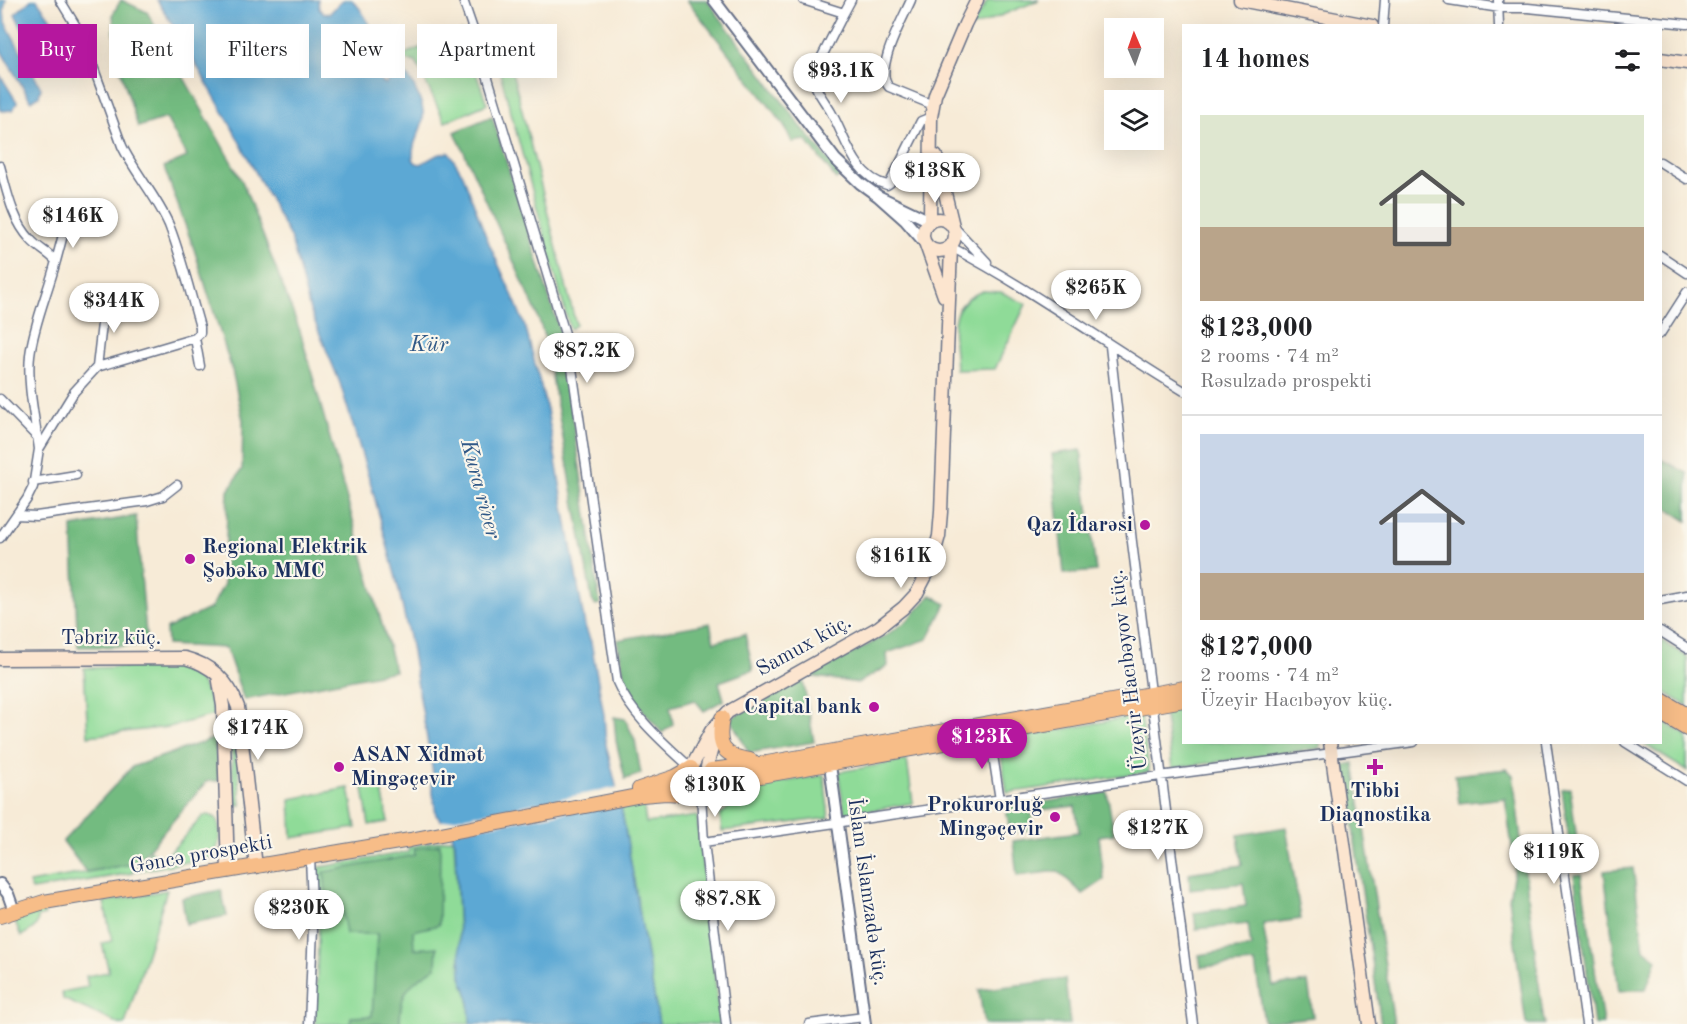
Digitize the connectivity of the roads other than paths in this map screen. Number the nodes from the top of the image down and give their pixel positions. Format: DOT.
graph roads {
  1 [pos="60,0"];
  2 [pos="463,0"];
  3 [pos="714,0"];
  4 [pos="803,0"];
  5 [pos="851,0"];
  6 [pos="911,0"];
  7 [pos="977,0"];
  8 [pos="1240,0"];
  9 [pos="1385,0"];
  10 [pos="1449,0"];
  11 [pos="1499,4"];
  12 [pos="844,13"];
  13 [pos="1362,24"];
  14 [pos="1383,24"];
  15 [pos="1499,24"];
  16 [pos="1687,24"];
  17 [pos="1662,59"];
  18 [pos="1687,63"];
  19 [pos="932,111"];
  20 [pos="932,138"];
  21 [pos="1662,163"];
  22 [pos="0,166"];
  23 [pos="1687,179"];
  24 [pos="878,196"];
  25 [pos="930,221"];
  26 [pos="953,226"];
  27 [pos="64,231"];
  28 [pos="925,243"];
  29 [pos="951,247"];
  30 [pos="1662,256"];
  31 [pos="56,261"];
  32 [pos="996,271"];
  33 [pos="1687,273"];
  34 [pos="1687,292"];
  35 [pos="105,298"];
  36 [pos="947,306"];
  37 [pos="1662,331"];
  38 [pos="195,338"];
  39 [pos="1110,346"];
  40 [pos="200,366"];
  41 [pos="97,367"];
  42 [pos="1182,390"];
  43 [pos="0,399"];
  44 [pos="37,437"];
  45 [pos="39,449"];
  46 [pos="76,476"];
  47 [pos="33,482"];
  48 [pos="177,485"];
  49 [pos="16,515"];
  50 [pos="0,538"];
  51 [pos="1687,595"];
  52 [pos="1662,600"];
  53 [pos="1662,632"];
  54 [pos="1687,648"];
  55 [pos="0,659"];
  56 [pos="218,673"];
  57 [pos="1182,689"];
  58 [pos="1151,700"];
  59 [pos="1182,700"];
  60 [pos="1662,700"];
  61 [pos="1662,714"];
  62 [pos="1687,715"];
  63 [pos="722,718"];
  64 [pos="1687,729"];
  65 [pos="990,736"];
  66 [pos="1386,744"];
  67 [pos="1546,744"];
  68 [pos="1628,744"];
  69 [pos="1330,748"];
  70 [pos="767,763"];
  71 [pos="830,765"];
  72 [pos="690,768"];
  73 [pos="709,769"];
  74 [pos="1160,776"];
  75 [pos="1687,781"];
  76 [pos="641,792"];
  77 [pos="702,794"];
  78 [pos="1000,800"];
  79 [pos="838,823"];
  80 [pos="409,836"];
  81 [pos="704,842"];
  82 [pos="310,857"];
  83 [pos="255,863"];
  84 [pos="228,867"];
  85 [pos="0,884"];
  86 [pos="8,907"];
  87 [pos="0,916"];
  88 [pos="865,1020"];
  89 [pos="309,1024"];
  90 [pos="726,1024"];
  91 [pos="809,1024"];
  92 [pos="1193,1024"];
  93 [pos="1369,1024"];
  94 [pos="1586,1024"];
  1 -- 38 [label="street"];
  2 -- 72 [label="street"];
  3 -- 24 [label="street"];
  4 -- 12 [label="street"];
  5 -- 12 [label="street"];
  6 -- 19 [label="street"];
  7 -- 19 [label="main road"];
  8 -- 13 [label="main road"];
  9 -- 14 [label="street"];
  10 -- 11 [label="street"];
  11 -- 15 [label="street"];
  11 -- 16 [label="street"];
  12 -- 19 [label="street"];
  17 -- 18 [label="main road"];
  19 -- 20 [label="main road"];
  20 -- 25 [label="main road"];
  20 -- 26 [label="main road"];
  21 -- 23 [label="street"];
  22 -- 31 [label="street"];
  24 -- 25 [label="street"];
  24 -- 28 [label="street"];
  25 -- 26 [label="main road"];
  25 -- 28 [label="main road"];
  26 -- 29 [label="main road"];
  26 -- 32 [label="street"];
  27 -- 31 [label="street"];
  28 -- 29 [label="main road"];
  28 -- 36 [label="main road"];
  29 -- 32 [label="street"];
  29 -- 36 [label="main road, Samux küç."];
  30 -- 33 [label="street"];
  31 -- 44 [label="street"];
  32 -- 39 [label="street"];
  34 -- 37 [label="street"];
  35 -- 41 [label="street"];
  36 -- 63 [label="main road, Samux küç."];
  38 -- 40 [label="street"];
  38 -- 41 [label="street"];
  39 -- 42 [label="street"];
  39 -- 58 [label="street, Üzeyir Hacıbəyov küç."];
  41 -- 45 [label="street"];
  43 -- 44 [label="street"];
  44 -- 45 [label="street"];
  45 -- 47 [label="street"];
  46 -- 47 [label="street"];
  47 -- 49 [label="street"];
  48 -- 49 [label="street"];
  49 -- 50 [label="street"];
  51 -- 52 [label="street"];
  53 -- 54 [label="street"];
  55 -- 56 [label="main road, Təbriz küç."];
  56 -- 83 [label="main road"];
  56 -- 84 [label="main road"];
  57 -- 58 [label="main road"];
  58 -- 59 [label="main road"];
  58 -- 65 [label="main road"];
  58 -- 70 [label="main road"];
  58 -- 74 [label="street, Üzeyir Hacıbəyov küç."];
  60 -- 62 [label="main road"];
  61 -- 64 [label="main road"];
  63 -- 70 [label="main road"];
  63 -- 72 [label="main road, Samux küç."];
  63 -- 73 [label="main road"];
  65 -- 71 [label="main road"];
  65 -- 78 [label="street"];
  66 -- 69 [label="street"];
  67 -- 94 [label="street"];
  68 -- 75 [label="street"];
  69 -- 74 [label="street"];
  69 -- 93 [label="main road"];
  70 -- 73 [label="main road"];
  71 -- 77 [label="main road"];
  71 -- 79 [label="street, İslam İslamzadə küç."];
  72 -- 73 [label="main road"];
  72 -- 76 [label="main road"];
  72 -- 77 [label="main road"];
  73 -- 77 [label="main road"];
  74 -- 78 [label="street"];
  74 -- 92 [label="street, Üzeyir Hacıbəyov küç."];
  76 -- 77 [label="main road"];
  76 -- 80 [label="main road"];
  77 -- 81 [label="street"];
  78 -- 79 [label="street"];
  79 -- 81 [label="street"];
  79 -- 88 [label="street, İslam İslamzadə küç."];
  80 -- 82 [label="main road, Gəncə prospekti"];
  80 -- 83 [label="main road, Gəncə prospekti"];
  81 -- 90 [label="street"];
  82 -- 83 [label="main road, Gəncə prospekti"];
  82 -- 89 [label="street"];
  83 -- 84 [label="main road, Gəncə prospekti"];
  84 -- 86 [label="main road, Gəncə prospekti"];
  85 -- 86 [label="street"];
  86 -- 87 [label="main road, Gəncə prospekti"];
  88 -- 91 [label="street"];
}
